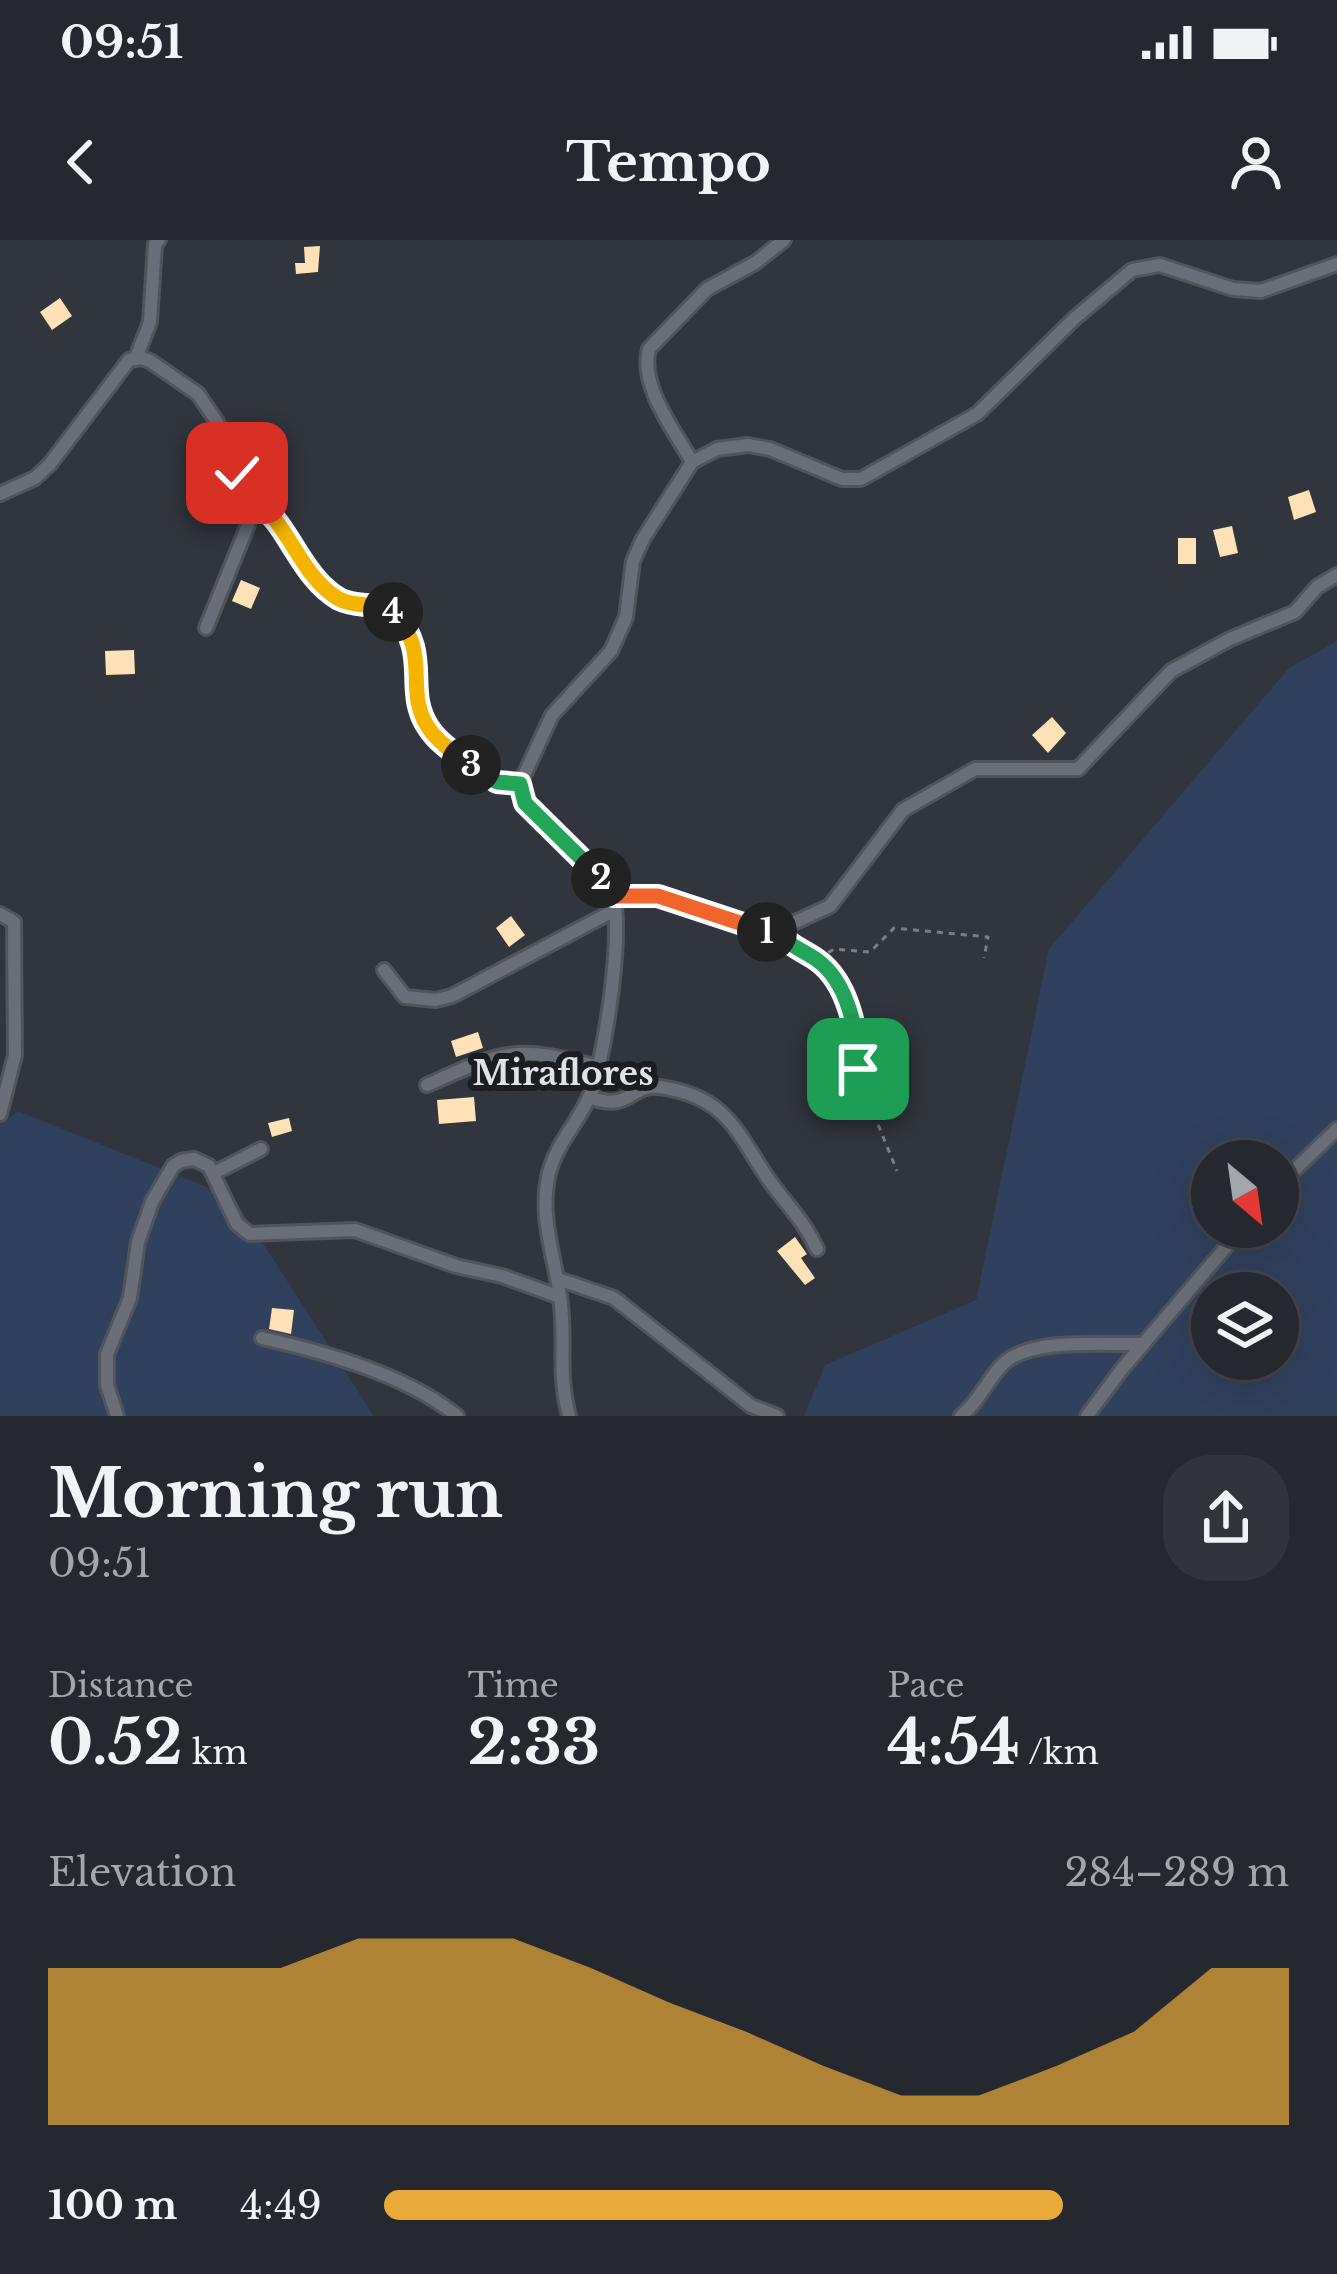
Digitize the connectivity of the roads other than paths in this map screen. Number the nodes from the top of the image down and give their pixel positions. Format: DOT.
graph roads {
  1 [pos="159,240"];
  2 [pos="784,240"];
  3 [pos="1337,264"];
  4 [pos="136,358"];
  5 [pos="692,463"];
  6 [pos="248,490"];
  7 [pos="0,494"];
  8 [pos="1337,574"];
  9 [pos="206,628"];
  10 [pos="520,784"];
  11 [pos="615,903"];
  12 [pos="0,914"];
  13 [pos="384,970"];
  14 [pos="599,1067"];
  15 [pos="427,1085"];
  16 [pos="590,1097"];
  17 [pos="0,1114"];
  18 [pos="1337,1130"];
  19 [pos="261,1149"];
  20 [pos="1299,1166"];
  21 [pos="214,1173"];
  22 [pos="1225,1248"];
  23 [pos="817,1249"];
  24 [pos="558,1279"];
  25 [pos="560,1297"];
  26 [pos="262,1338"];
  27 [pos="1143,1344"];
  28 [pos="117,1416"];
  29 [pos="458,1416"];
  30 [pos="569,1416"];
  31 [pos="777,1416"];
  32 [pos="961,1416"];
  33 [pos="1088,1416"];
  1 -- 4 [label="street"];
  2 -- 5 [label="street"];
  3 -- 5 [label="street"];
  4 -- 6 [label="street"];
  4 -- 7 [label="street"];
  5 -- 10 [label="street"];
  6 -- 9 [label="street"];
  6 -- 10 [label="street"];
  8 -- 11 [label="street"];
  10 -- 11 [label="street"];
  11 -- 13 [label="street"];
  11 -- 14 [label="street"];
  12 -- 17 [label="street"];
  14 -- 15 [label="street"];
  14 -- 16 [label="street"];
  16 -- 23 [label="street"];
  16 -- 24 [label="street"];
  18 -- 20 [label="street"];
  19 -- 21 [label="street"];
  21 -- 25 [label="street"];
  21 -- 28 [label="street"];
  22 -- 27 [label="street"];
  24 -- 25 [label="street"];
  24 -- 31 [label="street"];
  25 -- 30 [label="street"];
  26 -- 29 [label="street"];
  27 -- 32 [label="street"];
  27 -- 33 [label="street"];
}
